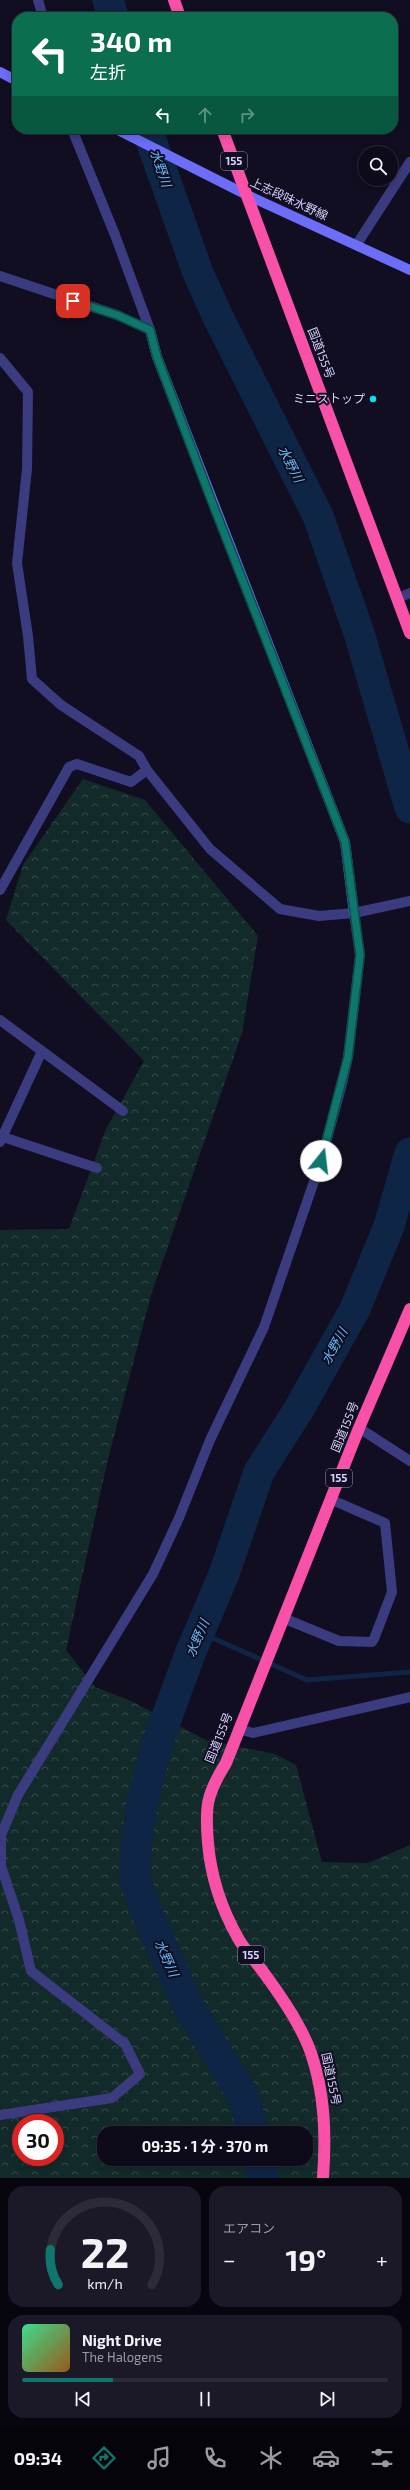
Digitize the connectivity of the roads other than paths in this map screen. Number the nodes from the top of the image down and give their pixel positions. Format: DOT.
graph roads {
  1 [pos="38,0"];
  2 [pos="174,0"];
  3 [pos="42,12"];
  4 [pos="178,12"];
  5 [pos="0,72"];
  6 [pos="12,78"];
  7 [pos="74,134"];
  8 [pos="126,134"];
  9 [pos="224,134"];
  10 [pos="410,162"];
  11 [pos="246,194"];
  12 [pos="357,244"];
  13 [pos="410,270"];
  14 [pos="0,276"];
  15 [pos="150,330"];
  16 [pos="0,358"];
  17 [pos="410,593"];
  18 [pos="398,598"];
  19 [pos="410,633"];
  20 [pos="147,770"];
  21 [pos="0,890"];
  22 [pos="410,901"];
  23 [pos="354,912"];
  24 [pos="0,1020"];
  25 [pos="42,1051"];
  26 [pos="123,1110"];
  27 [pos="1,1138"];
  28 [pos="97,1168"];
  29 [pos="410,1309"];
  30 [pos="359,1428"];
  31 [pos="410,1461"];
  32 [pos="330,1499"];
  33 [pos="283,1618"];
  34 [pos="410,1697"];
  35 [pos="238,1729"];
  36 [pos="0,2116"];
  37 [pos="323,2178"];
  1 -- 3 [label="street"];
  2 -- 4 [label="highway"];
  5 -- 6 [label="street"];
  7 -- 15 [label="street"];
  8 -- 11 [label="street, 上志段味水野線"];
  9 -- 11 [label="highway, 国道155号 / 155"];
  10 -- 12 [label="street"];
  11 -- 12 [label="street, 上志段味水野線"];
  11 -- 18 [label="highway, 国道155号 / 155"];
  12 -- 13 [label="street, 上志段味水野線"];
  14 -- 15 [label="street"];
  15 -- 23 [label="street"];
  16 -- 20 [label="street"];
  17 -- 18 [label="street"];
  18 -- 19 [label="highway, 国道155号 / 155"];
  20 -- 21 [label="street"];
  20 -- 23 [label="street"];
  22 -- 23 [label="street"];
  23 -- 36 [label="street"];
  24 -- 25 [label="street"];
  25 -- 26 [label="street"];
  25 -- 27 [label="street"];
  27 -- 28 [label="street"];
  29 -- 30 [label="highway, 国道155号 / 155"];
  30 -- 31 [label="street"];
  30 -- 32 [label="highway, 国道155号 / 155"];
  32 -- 33 [label="highway, 国道155号 / 155"];
  32 -- 33 [label="street"];
  33 -- 35 [label="highway, 国道155号 / 155"];
  34 -- 35 [label="street"];
  35 -- 37 [label="highway, 国道155号 / 155"];
}
